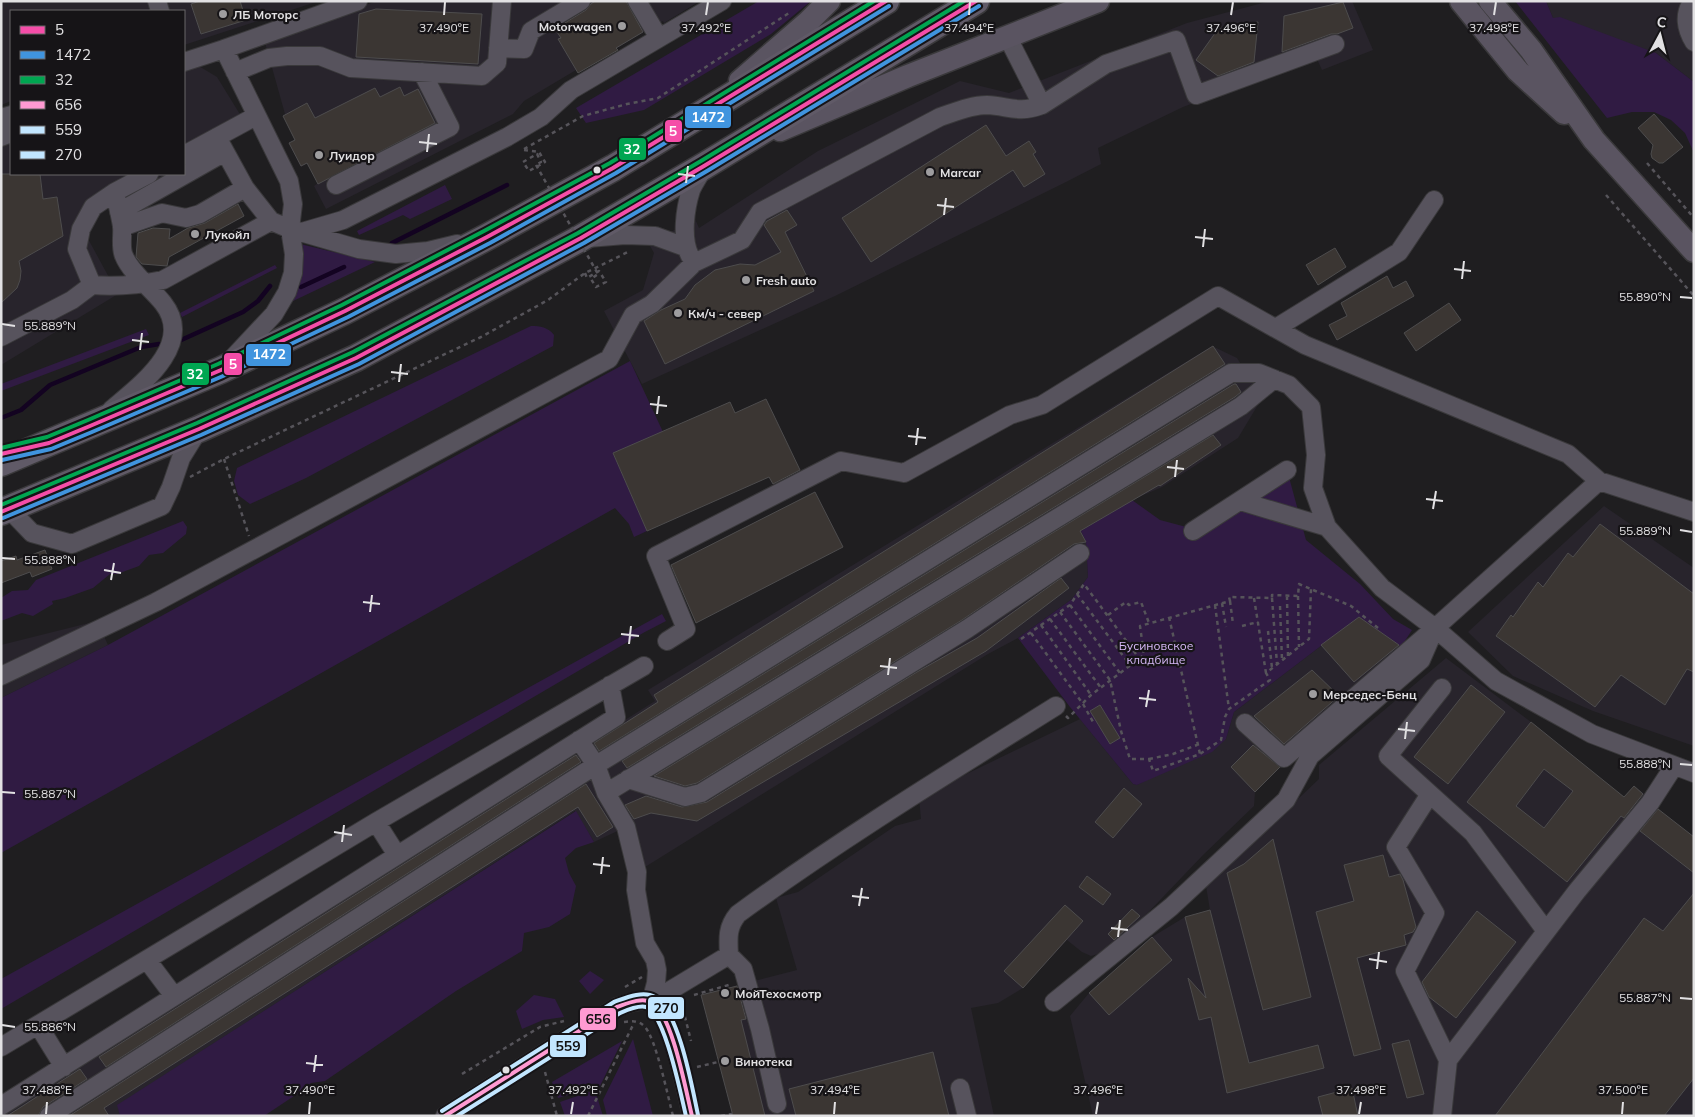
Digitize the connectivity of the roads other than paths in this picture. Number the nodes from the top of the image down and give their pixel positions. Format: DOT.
graph roads {
  1 [pos="358,1"];
  2 [pos="502,1"];
  3 [pos="581,1"];
  4 [pos="638,1"];
  5 [pos="722,1"];
  6 [pos="829,1"];
  7 [pos="886,1"];
  8 [pos="976,1"];
  9 [pos="1098,1"];
  10 [pos="1461,1"];
  11 [pos="1490,1"];
  12 [pos="1693,1"];
  13 [pos="1007,36"];
  14 [pos="659,38"];
  15 [pos="1694,42"];
  16 [pos="1335,44"];
  17 [pos="498,48"];
  18 [pos="224,49"];
  19 [pos="185,62"];
  20 [pos="235,72"];
  21 [pos="422,72"];
  22 [pos="1042,105"];
  23 [pos="256,116"];
  24 [pos="698,117"];
  25 [pos="1594,140"];
  26 [pos="221,145"];
  27 [pos="731,150"];
  28 [pos="185,155"];
  29 [pos="704,166"];
  30 [pos="185,172"];
  31 [pos="147,175"];
  32 [pos="181,175"];
  33 [pos="336,185"];
  34 [pos="245,188"];
  35 [pos="115,192"];
  36 [pos="1434,200"];
  37 [pos="121,220"];
  38 [pos="271,221"];
  39 [pos="296,230"];
  40 [pos="487,238"];
  41 [pos="582,238"];
  42 [pos="685,247"];
  43 [pos="1694,251"];
  44 [pos="694,263"];
  45 [pos="144,284"];
  46 [pos="92,285"];
  47 [pos="1276,328"];
  48 [pos="1,337"];
  49 [pos="221,370"];
  50 [pos="1274,379"];
  51 [pos="90,426"];
  52 [pos="199,429"];
  53 [pos="49,443"];
  54 [pos="1,454"];
  55 [pos="1,463"];
  56 [pos="1287,470"];
  57 [pos="1599,481"];
  58 [pos="1240,501"];
  59 [pos="5,510"];
  60 [pos="1694,512"];
  61 [pos="1327,527"];
  62 [pos="1194,531"];
  63 [pos="1080,553"];
  64 [pos="1436,628"];
  65 [pos="667,641"];
  66 [pos="644,666"];
  67 [pos="1,676"];
  68 [pos="610,685"];
  69 [pos="1442,688"];
  70 [pos="1056,706"];
  71 [pos="1245,723"];
  72 [pos="579,740"];
  73 [pos="596,764"];
  74 [pos="1674,766"];
  75 [pos="1694,773"];
  76 [pos="628,779"];
  77 [pos="606,792"];
  78 [pos="1430,794"];
  79 [pos="376,822"];
  80 [pos="397,855"];
  81 [pos="1546,931"];
  82 [pos="729,955"];
  83 [pos="147,960"];
  84 [pos="174,996"];
  85 [pos="651,1002"];
  86 [pos="1054,1002"];
  87 [pos="38,1025"];
  88 [pos="1,1048"];
  89 [pos="1448,1060"];
  90 [pos="64,1066"];
  91 [pos="960,1088"];
  92 [pos="1,1106"];
  93 [pos="779,1111"];
  94 [pos="49,1116"];
  95 [pos="445,1116"];
  96 [pos="692,1116"];
  97 [pos="967,1116"];
  98 [pos="1442,1116"];
  1 -- 18 [label="street"];
  2 -- 17 [label="street"];
  3 -- 17 [label="street"];
  4 -- 14 [label="street"];
  5 -- 14 [label="street"];
  6 -- 24 [label="main road"];
  7 -- 24 [label="highway"];
  8 -- 27 [label="highway"];
  9 -- 13 [label="main road"];
  10 -- 25 [label="main road"];
  11 -- 25 [label="main road"];
  12 -- 15 [label="street"];
  13 -- 22 [label="street"];
  13 -- 27 [label="main road"];
  14 -- 39 [label="street"];
  16 -- 22 [label="street"];
  17 -- 21 [label="street"];
  18 -- 19 [label="street"];
  18 -- 20 [label="street"];
  20 -- 21 [label="street"];
  20 -- 23 [label="street"];
  21 -- 33 [label="street"];
  22 -- 44 [label="street"];
  23 -- 26 [label="street"];
  23 -- 39 [label="street"];
  24 -- 40 [label="highway"];
  25 -- 43 [label="main road"];
  26 -- 28 [label="street"];
  26 -- 30 [label="street"];
  26 -- 34 [label="street"];
  27 -- 29 [label="highway"];
  29 -- 41 [label="highway"];
  29 -- 42 [label="street"];
  31 -- 35 [label="street"];
  32 -- 37 [label="street"];
  34 -- 37 [label="street"];
  34 -- 38 [label="street"];
  35 -- 37 [label="street"];
  35 -- 46 [label="street"];
  36 -- 47 [label="street"];
  37 -- 45 [label="street"];
  38 -- 39 [label="street"];
  38 -- 45 [label="street"];
  39 -- 40 [label="street"];
  39 -- 49 [label="street"];
  40 -- 49 [label="highway"];
  41 -- 42 [label="street"];
  41 -- 52 [label="highway"];
  42 -- 44 [label="street"];
  44 -- 67 [label="street"];
  45 -- 46 [label="street"];
  45 -- 51 [label="street"];
  46 -- 48 [label="street"];
  47 -- 57 [label="street"];
  47 -- 65 [label="street"];
  49 -- 51 [label="highway"];
  50 -- 61 [label="street"];
  50 -- 73 [label="street"];
  50 -- 76 [label="street"];
  51 -- 53 [label="highway"];
  52 -- 59 [label="highway"];
  52 -- 59 [label="street"];
  53 -- 54 [label="street"];
  53 -- 55 [label="highway"];
  56 -- 58 [label="street"];
  57 -- 60 [label="street"];
  57 -- 64 [label="street"];
  58 -- 61 [label="street"];
  58 -- 62 [label="street"];
  61 -- 64 [label="street"];
  63 -- 76 [label="street"];
  64 -- 71 [label="street"];
  64 -- 74 [label="street"];
  64 -- 86 [label="street"];
  66 -- 68 [label="street"];
  68 -- 72 [label="street"];
  68 -- 79 [label="street"];
  69 -- 78 [label="street"];
  70 -- 82 [label="street"];
  72 -- 73 [label="street"];
  72 -- 80 [label="street"];
  73 -- 77 [label="street"];
  73 -- 94 [label="street"];
  74 -- 75 [label="street"];
  74 -- 81 [label="street"];
  76 -- 77 [label="street"];
  77 -- 85 [label="street"];
  78 -- 81 [label="street"];
  78 -- 89 [label="street"];
  79 -- 80 [label="street"];
  79 -- 83 [label="street"];
  80 -- 84 [label="street"];
  81 -- 89 [label="street"];
  82 -- 85 [label="street"];
  82 -- 93 [label="street"];
  83 -- 84 [label="street"];
  83 -- 87 [label="street"];
  84 -- 90 [label="street"];
  85 -- 95 [label="street"];
  85 -- 96 [label="street"];
  87 -- 88 [label="street"];
  87 -- 90 [label="street"];
  89 -- 98 [label="street"];
  90 -- 92 [label="street"];
  91 -- 97 [label="street"];
}
